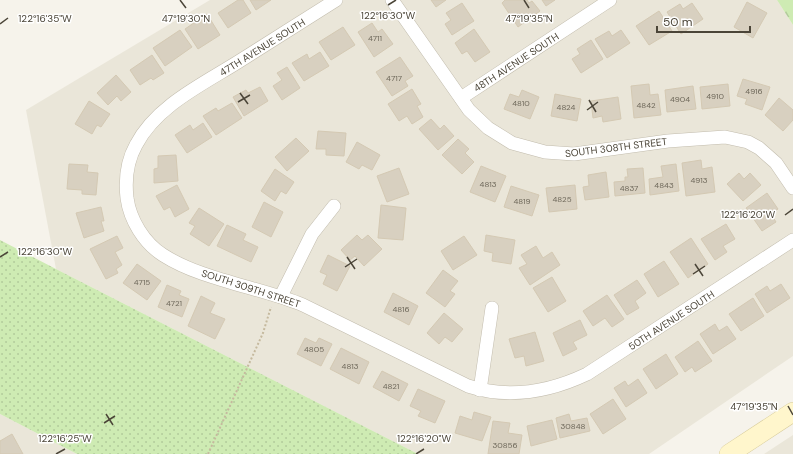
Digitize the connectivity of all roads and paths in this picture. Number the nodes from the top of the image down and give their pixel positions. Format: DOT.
graph roads {
  1 [pos="336,0"];
  2 [pos="392,0"];
  3 [pos="610,0"];
  4 [pos="188,94"];
  5 [pos="461,98"];
  6 [pos="793,188"];
  7 [pos="334,206"];
  8 [pos="793,240"];
  9 [pos="278,295"];
  10 [pos="492,308"];
  11 [pos="480,390"];
  12 [pos="545,390"];
  13 [pos="793,412"];
  14 [pos="208,454"];
  15 [pos="729,454"];
  1 -- 4 [label="street, 47TH AVENUE SOUTH"];
  2 -- 5 [label="street, SOUTH 308TH STREET"];
  3 -- 5 [label="street, 48TH AVENUE SOUTH"];
  4 -- 9 [label="street, SOUTH 309TH STREET"];
  5 -- 6 [label="street, SOUTH 308TH STREET"];
  7 -- 9 [label="street"];
  8 -- 12 [label="street, 50TH AVENUE SOUTH"];
  9 -- 11 [label="street, SOUTH 309TH STREET"];
  9 -- 14 [label="path"];
  10 -- 11 [label="street"];
  11 -- 12 [label="street, SOUTH 309TH STREET"];
  13 -- 15 [label="main road"];
}
